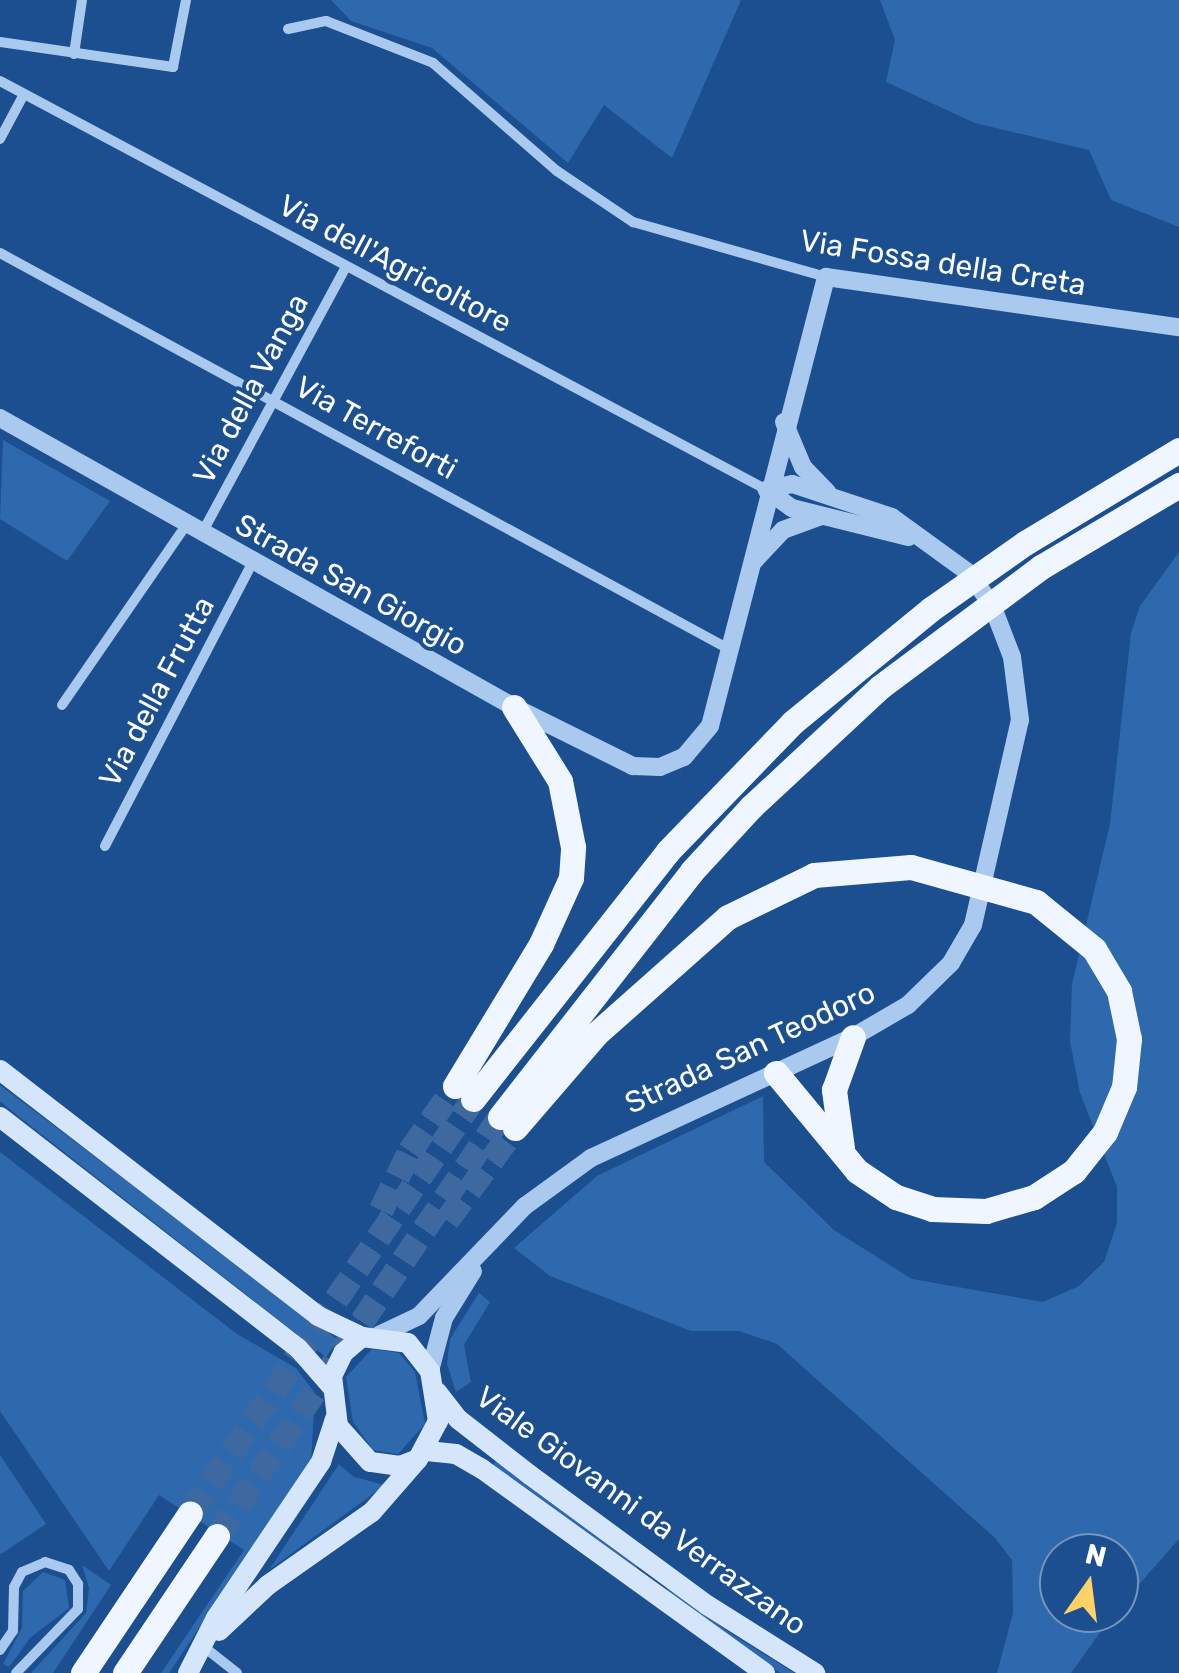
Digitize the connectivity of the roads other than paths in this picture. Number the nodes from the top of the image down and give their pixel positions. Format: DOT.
graph roads {
  1 [pos="82,0"];
  2 [pos="186,0"];
  3 [pos="288,29"];
  4 [pos="0,42"];
  5 [pos="74,54"];
  6 [pos="0,80"];
  7 [pos="24,94"];
  8 [pos="0,139"];
  9 [pos="0,252"];
  10 [pos="346,267"];
  11 [pos="826,276"];
  12 [pos="1179,327"];
  13 [pos="272,400"];
  14 [pos="0,418"];
  15 [pos="784,422"];
  16 [pos="1179,450"];
  17 [pos="1179,485"];
  18 [pos="767,490"];
  19 [pos="836,507"];
  20 [pos="194,530"];
  21 [pos="253,562"];
  22 [pos="748,570"];
  23 [pos="727,648"];
  24 [pos="62,705"];
  25 [pos="514,707"];
  26 [pos="105,846"];
  27 [pos="853,1037"];
  28 [pos="0,1070"];
  29 [pos="776,1073"];
  30 [pos="0,1116"];
  31 [pos="845,1158"];
  32 [pos="495,1237"];
  33 [pos="371,1336"];
  34 [pos="430,1371"];
  35 [pos="332,1388"];
  36 [pos="436,1392"];
  37 [pos="335,1419"];
  38 [pos="423,1455"];
  39 [pos="190,1513"];
  40 [pos="217,1536"];
  41 [pos="204,1647"];
  42 [pos="0,1650"];
  43 [pos="16,1673"];
  44 [pos="83,1673"];
  45 [pos="125,1673"];
  46 [pos="188,1673"];
  47 [pos="237,1673"];
  48 [pos="765,1673"];
  49 [pos="814,1673"];
  1 -- 5 [label="street"];
  2 -- 5 [label="street"];
  3 -- 11 [label="street, Via Fossa della Creta"];
  4 -- 5 [label="street"];
  6 -- 7 [label="street, Via dell'Agricoltore"];
  7 -- 8 [label="street"];
  7 -- 10 [label="street, Via dell'Agricoltore"];
  9 -- 13 [label="street, Via Terreforti"];
  10 -- 13 [label="street, Via della Vanga"];
  10 -- 18 [label="street, Via dell'Agricoltore"];
  11 -- 12 [label="street, Via Fossa della Creta"];
  11 -- 15 [label="street"];
  13 -- 20 [label="street, Via della Vanga"];
  13 -- 23 [label="street, Via Terreforti"];
  14 -- 20 [label="street, Strada San Giorgio"];
  15 -- 18 [label="street"];
  15 -- 19 [label="street"];
  16 -- 25 [label="main road, bridge"];
  17 -- 31 [label="main road, bridge"];
  18 -- 19 [label="street"];
  18 -- 22 [label="street"];
  19 -- 22 [label="street"];
  19 -- 27 [label="street, Strada San Teodoro"];
  20 -- 21 [label="street, Strada San Giorgio"];
  20 -- 24 [label="street, Via della Vanga"];
  21 -- 25 [label="street, Strada San Giorgio"];
  21 -- 26 [label="street, Via della Frutta"];
  22 -- 23 [label="street"];
  23 -- 25 [label="street, Strada San Giorgio"];
  27 -- 29 [label="street, Strada San Teodoro"];
  27 -- 31 [label="main road"];
  28 -- 33 [label="main road"];
  29 -- 31 [label="main road"];
  29 -- 32 [label="street, Strada San Teodoro"];
  30 -- 35 [label="main road"];
  32 -- 33 [label="street, Strada San Teodoro"];
  32 -- 34 [label="street, Strada San Teodoro"];
  33 -- 34 [label="main road"];
  33 -- 35 [label="main road"];
  34 -- 36 [label="main road"];
  35 -- 37 [label="main road"];
  36 -- 38 [label="main road"];
  36 -- 49 [label="main road, Viale Giovanni da Verrazzano"];
  37 -- 38 [label="main road"];
  37 -- 41 [label="main road"];
  38 -- 41 [label="main road"];
  38 -- 48 [label="main road, Viale Giovanni da Verrazzano"];
  39 -- 44 [label="main road"];
  40 -- 45 [label="main road"];
  41 -- 46 [label="main road"];
  41 -- 47 [label="street"];
  42 -- 43 [label="street"];
}
